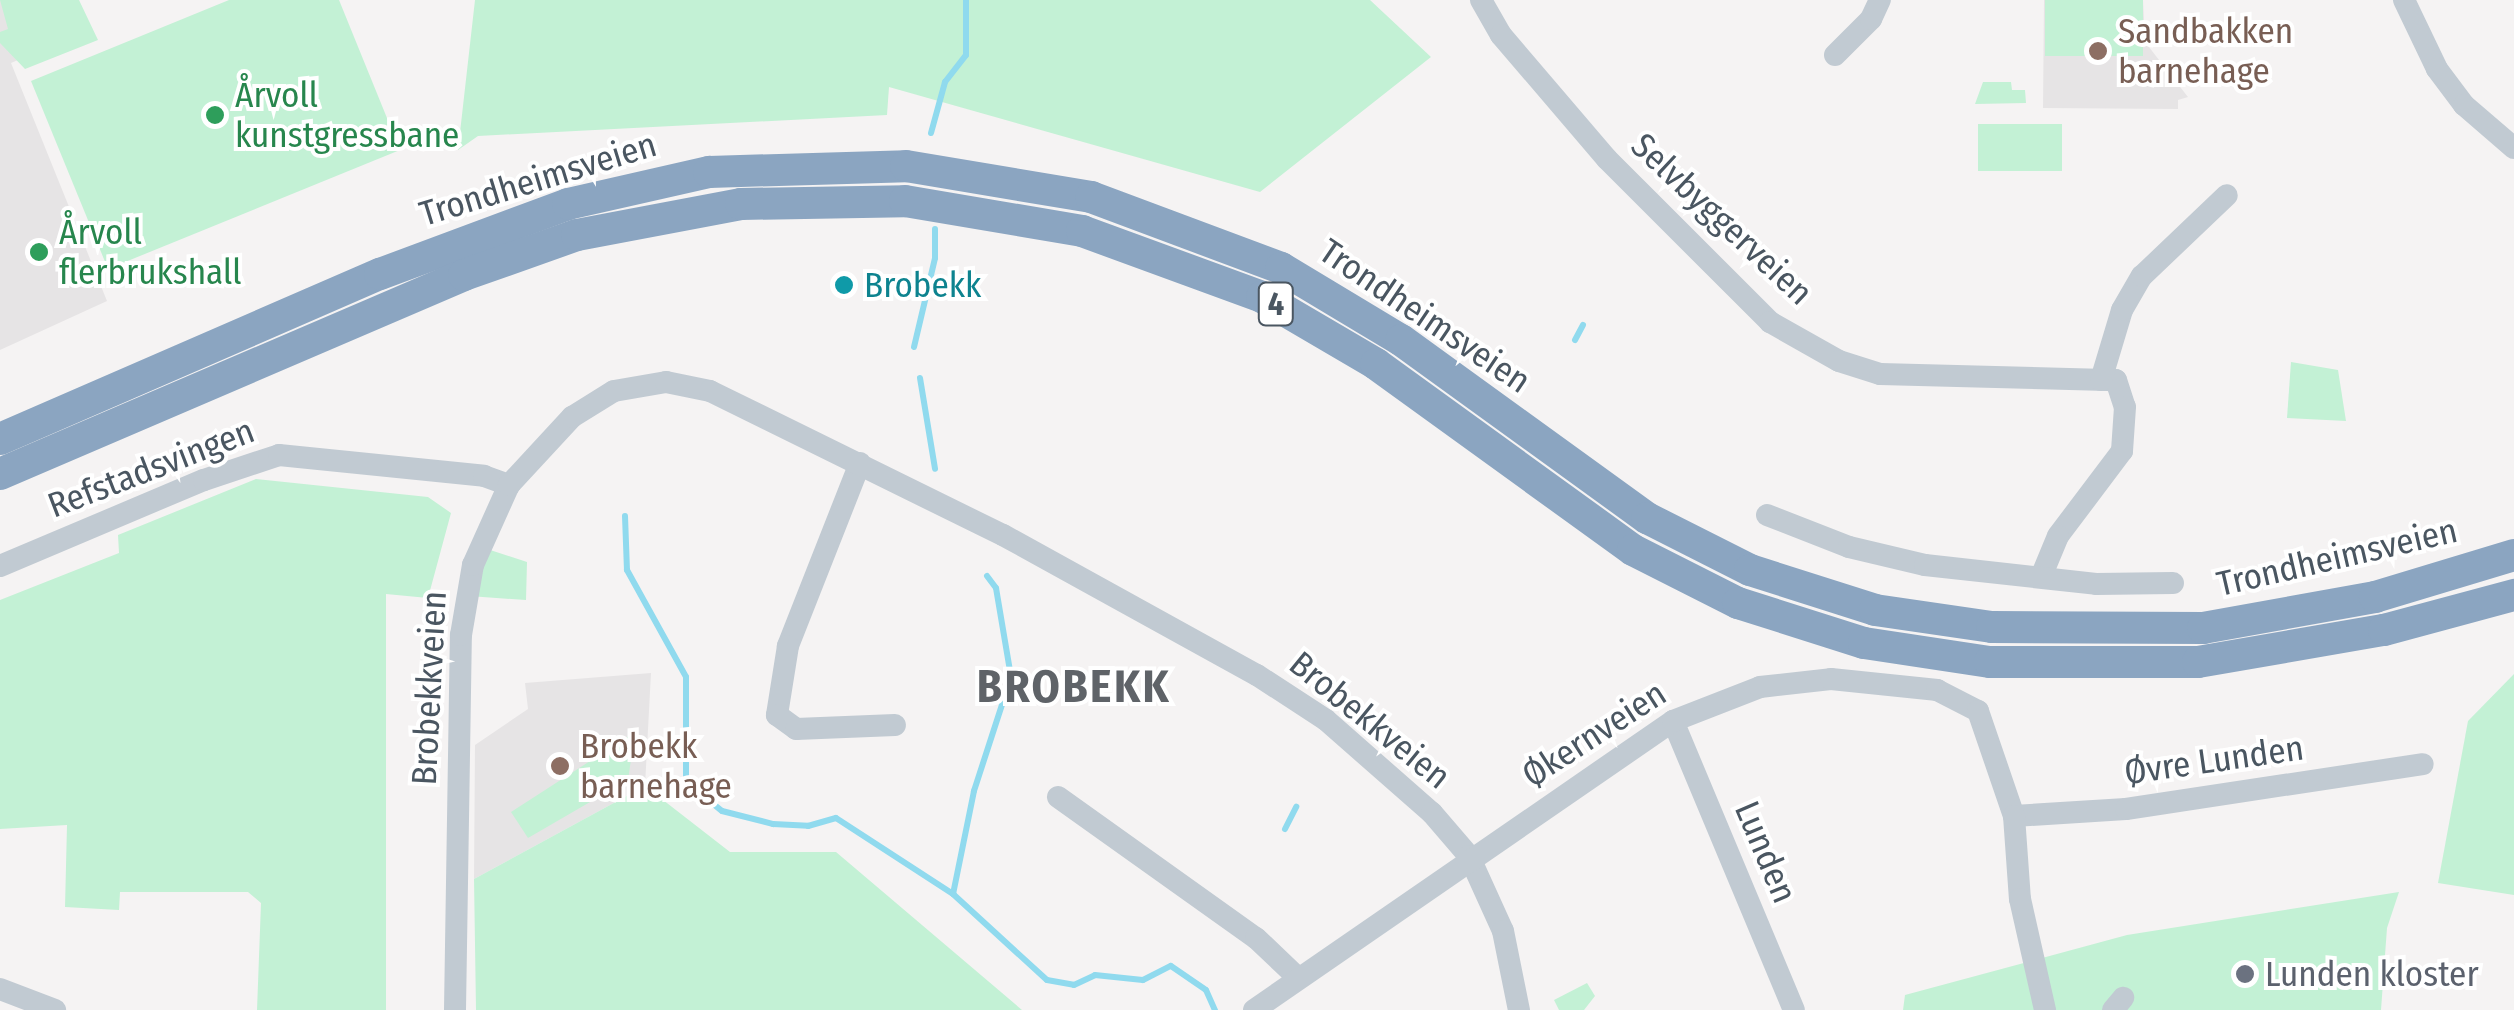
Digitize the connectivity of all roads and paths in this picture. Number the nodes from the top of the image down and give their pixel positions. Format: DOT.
graph roads {
  1 [pos="1481,0"];
  2 [pos="1880,0"];
  3 [pos="2404,0"];
  4 [pos="1835,56"];
  5 [pos="2514,148"];
  6 [pos="2227,195"];
  7 [pos="2101,380"];
  8 [pos="0,439"];
  9 [pos="860,462"];
  10 [pos="0,474"];
  11 [pos="509,485"];
  12 [pos="1767,515"];
  13 [pos="2513,555"];
  14 [pos="0,566"];
  15 [pos="2041,578"];
  16 [pos="2173,583"];
  17 [pos="2514,594"];
  18 [pos="1673,721"];
  19 [pos="895,725"];
  20 [pos="2423,764"];
  21 [pos="1058,798"];
  22 [pos="2014,816"];
  23 [pos="1469,856"];
  24 [pos="1296,976"];
  25 [pos="0,988"];
  26 [pos="1259,1008"];
  27 [pos="55,1010"];
  28 [pos="454,1010"];
  29 [pos="1519,1010"];
  30 [pos="1794,1010"];
  31 [pos="2044,1010"];
  1 -- 7 [label="street, Selvbyggerveien"];
  2 -- 4 [label="street"];
  3 -- 5 [label="street"];
  6 -- 7 [label="street"];
  7 -- 15 [label="street"];
  8 -- 13 [label="highway, Trondheimsveien / 4"];
  9 -- 11 [label="street, Brobekkveien"];
  9 -- 19 [label="street"];
  9 -- 23 [label="street, Brobekkveien"];
  10 -- 17 [label="highway, Trondheimsveien / 4"];
  11 -- 14 [label="street, Refstadsvingen"];
  11 -- 28 [label="street, Brobekkveien"];
  12 -- 15 [label="street"];
  15 -- 16 [label="street"];
  18 -- 22 [label="street, Økernveien"];
  18 -- 23 [label="street, Økernveien"];
  18 -- 30 [label="street, Lunden"];
  20 -- 22 [label="street, Øvre Lunden"];
  21 -- 24 [label="street"];
  22 -- 31 [label="street"];
  23 -- 24 [label="street, Økernveien"];
  23 -- 29 [label="street, Brobekkveien"];
  24 -- 26 [label="street, Økernveien"];
  25 -- 27 [label="street"];
}
